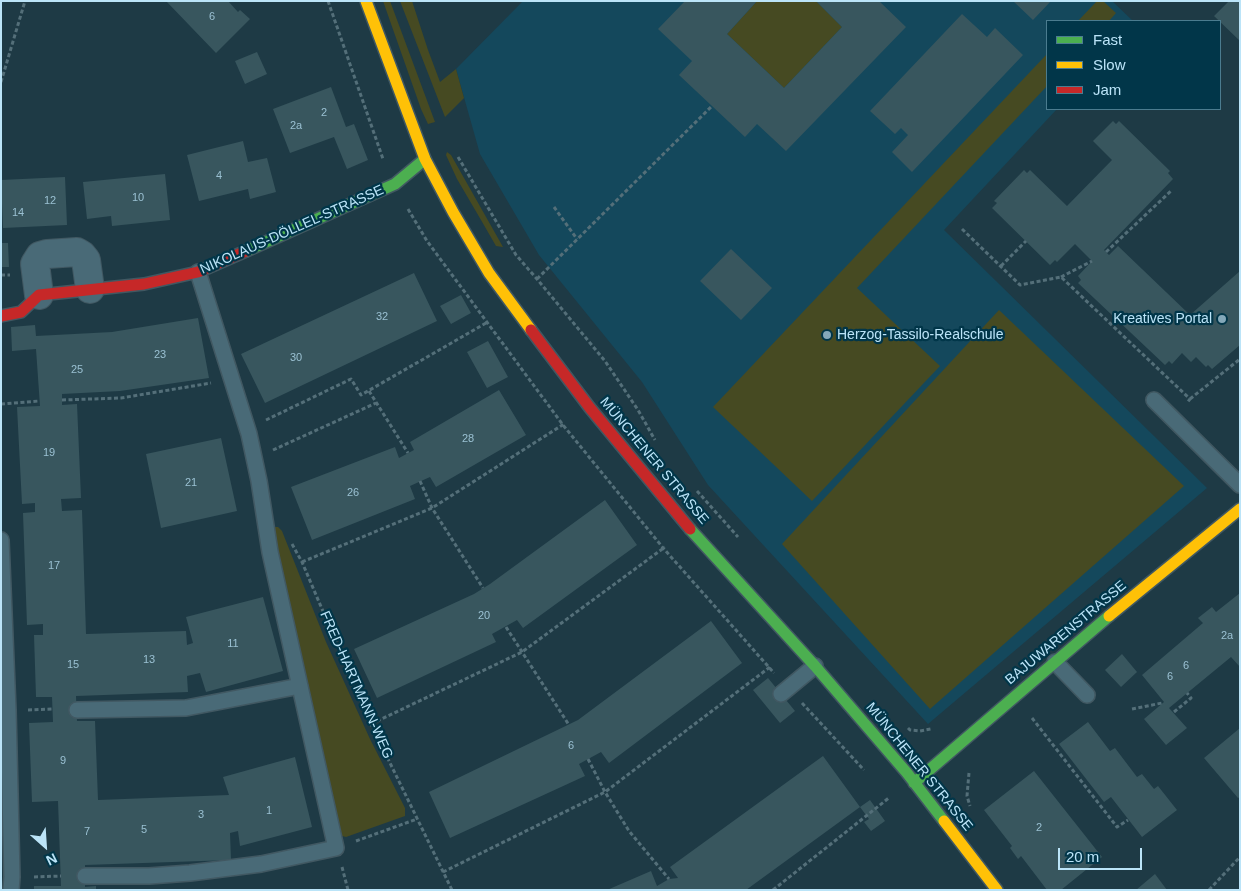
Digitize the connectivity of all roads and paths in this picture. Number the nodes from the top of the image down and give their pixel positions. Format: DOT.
graph roads {
  1 [pos="25,1"];
  2 [pos="366,1"];
  3 [pos="1,82"];
  4 [pos="712,106"];
  5 [pos="458,155"];
  6 [pos="425,159"];
  7 [pos="1172,190"];
  8 [pos="554,207"];
  9 [pos="962,229"];
  10 [pos="577,239"];
  11 [pos="1026,241"];
  12 [pos="1106,252"];
  13 [pos="1092,262"];
  14 [pos="1000,266"];
  15 [pos="198,272"];
  16 [pos="1061,277"];
  17 [pos="537,278"];
  18 [pos="90,289"];
  19 [pos="30,304"];
  20 [pos="513,307"];
  21 [pos="1,316"];
  22 [pos="1240,359"];
  23 [pos="232,380"];
  24 [pos="369,391"];
  25 [pos="1190,399"];
  26 [pos="62,400"];
  27 [pos="1154,400"];
  28 [pos="40,401"];
  29 [pos="376,402"];
  30 [pos="1,404"];
  31 [pos="590,408"];
  32 [pos="1173,419"];
  33 [pos="247,429"];
  34 [pos="656,441"];
  35 [pos="408,453"];
  36 [pos="254,459"];
  37 [pos="420,481"];
  38 [pos="1240,484"];
  39 [pos="693,486"];
  40 [pos="432,508"];
  41 [pos="1240,509"];
  42 [pos="687,526"];
  43 [pos="289,537"];
  44 [pos="740,538"];
  45 [pos="1,540"];
  46 [pos="302,562"];
  47 [pos="482,588"];
  48 [pos="506,627"];
  49 [pos="797,647"];
  50 [pos="522,652"];
  51 [pos="1055,662"];
  52 [pos="815,666"];
  53 [pos="300,686"];
  54 [pos="1187,693"];
  55 [pos="781,694"];
  56 [pos="1087,695"];
  57 [pos="1162,704"];
  58 [pos="1132,709"];
  59 [pos="77,710"];
  60 [pos="1174,712"];
  61 [pos="1032,717"];
  62 [pos="904,723"];
  63 [pos="371,724"];
  64 [pos="569,725"];
  65 [pos="910,730"];
  66 [pos="588,759"];
  67 [pos="1072,761"];
  68 [pos="1069,764"];
  69 [pos="914,783"];
  70 [pos="604,792"];
  71 [pos="890,796"];
  72 [pos="1099,796"];
  73 [pos="1095,798"];
  74 [pos="417,818"];
  75 [pos="1128,820"];
  76 [pos="336,848"];
  77 [pos="1240,857"];
  78 [pos="443,872"];
  79 [pos="60,876"];
  80 [pos="85,876"];
  81 [pos="670,880"];
  82 [pos="12,884"];
  83 [pos="452,890"];
  84 [pos="773,890"];
  85 [pos="997,890"];
  86 [pos="1209,890"];
  1 -- 3 [label="path"];
  2 -- 6 [label="street, MÜNCHENER STRASSE"];
  4 -- 10 [label="path"];
  5 -- 17 [label="path"];
  6 -- 15 [label="street, NIKOLAUS-DÖLLEL-STRASSE"];
  6 -- 20 [label="street, MÜNCHENER STRASSE"];
  7 -- 12 [label="path"];
  8 -- 10 [label="path"];
  9 -- 14 [label="path"];
  10 -- 17 [label="path"];
  11 -- 14 [label="path"];
  13 -- 16 [label="path"];
  14 -- 16 [label="path"];
  15 -- 18 [label="street, NIKOLAUS-DÖLLEL-STRASSE"];
  15 -- 23 [label="lane"];
  16 -- 25 [label="path"];
  17 -- 34 [label="path"];
  18 -- 19 [label="street, NIKOLAUS-DÖLLEL-STRASSE"];
  18 -- 19 [label="street"];
  19 -- 21 [label="street, NIKOLAUS-DÖLLEL-STRASSE"];
  20 -- 24 [label="path"];
  20 -- 31 [label="street, MÜNCHENER STRASSE"];
  22 -- 25 [label="path"];
  23 -- 26 [label="path"];
  23 -- 33 [label="lane"];
  24 -- 29 [label="path"];
  24 -- 33 [label="path"];
  25 -- 32 [label="path"];
  27 -- 32 [label="lane"];
  28 -- 30 [label="path"];
  29 -- 35 [label="path"];
  29 -- 36 [label="path"];
  31 -- 40 [label="path"];
  31 -- 42 [label="street, MÜNCHENER STRASSE"];
  32 -- 38 [label="lane"];
  33 -- 36 [label="lane"];
  36 -- 53 [label="lane"];
  37 -- 40 [label="path"];
  39 -- 44 [label="path"];
  40 -- 46 [label="path"];
  40 -- 47 [label="path"];
  41 -- 51 [label="street, BAJUWARENSTRASSE"];
  42 -- 49 [label="street, MÜNCHENER STRASSE"];
  42 -- 50 [label="path"];
  43 -- 46 [label="path, FRED-HARTMANN-WEG"];
  45 -- 82 [label="lane"];
  46 -- 63 [label="path, FRED-HARTMANN-WEG"];
  48 -- 50 [label="path"];
  49 -- 52 [label="street, MÜNCHENER STRASSE"];
  49 -- 70 [label="path"];
  50 -- 63 [label="path"];
  50 -- 64 [label="path"];
  51 -- 56 [label="lane"];
  51 -- 69 [label="street, BAJUWARENSTRASSE"];
  52 -- 55 [label="lane"];
  52 -- 69 [label="street, MÜNCHENER STRASSE"];
  53 -- 59 [label="lane"];
  53 -- 76 [label="lane"];
  54 -- 60 [label="path"];
  57 -- 58 [label="path"];
  61 -- 68 [label="path"];
  62 -- 65 [label="path"];
  63 -- 74 [label="path, FRED-HARTMANN-WEG"];
  66 -- 70 [label="path"];
  67 -- 68 [label="path"];
  68 -- 73 [label="path"];
  69 -- 85 [label="street, MÜNCHENER STRASSE"];
  70 -- 78 [label="path"];
  70 -- 81 [label="path"];
  71 -- 84 [label="path"];
  72 -- 73 [label="path"];
  73 -- 75 [label="path"];
  74 -- 76 [label="path"];
  74 -- 78 [label="path, FRED-HARTMANN-WEG"];
  76 -- 80 [label="lane"];
  77 -- 86 [label="path"];
  78 -- 83 [label="path, FRED-HARTMANN-WEG"];
  79 -- 82 [label="path"];
}
